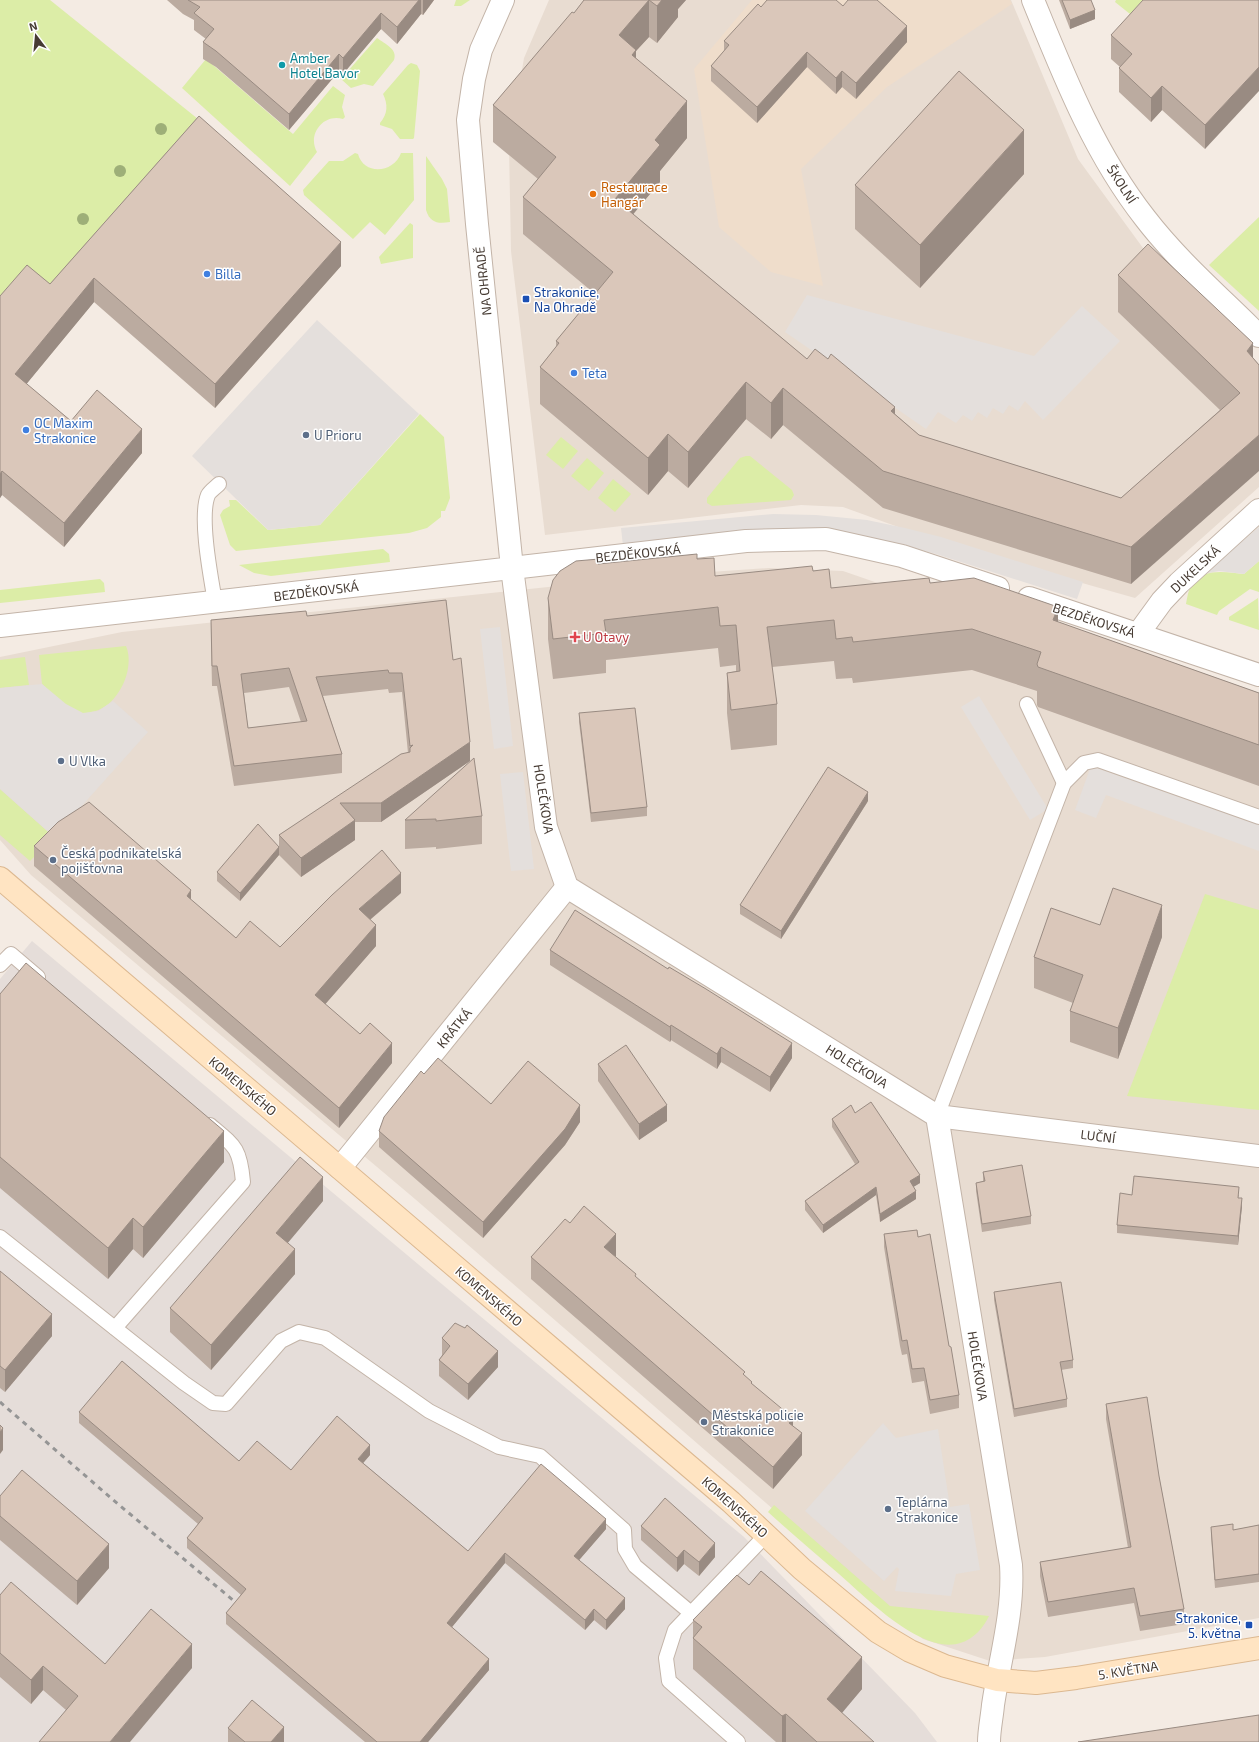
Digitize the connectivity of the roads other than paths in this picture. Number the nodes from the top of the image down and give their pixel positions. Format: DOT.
graph roads {
  1 [pos="503,0"];
  2 [pos="1033,0"];
  3 [pos="1259,336"];
  4 [pos="219,484"];
  5 [pos="1259,510"];
  6 [pos="512,568"];
  7 [pos="215,602"];
  8 [pos="0,626"];
  9 [pos="1138,634"];
  10 [pos="1259,675"];
  11 [pos="1027,704"];
  12 [pos="1064,783"];
  13 [pos="1259,817"];
  14 [pos="0,878"];
  15 [pos="567,888"];
  16 [pos="0,965"];
  17 [pos="47,985"];
  18 [pos="197,1114"];
  19 [pos="937,1116"];
  20 [pos="1259,1156"];
  21 [pos="340,1168"];
  22 [pos="0,1237"];
  23 [pos="115,1328"];
  24 [pos="766,1535"];
  25 [pos="691,1614"];
  26 [pos="1259,1648"];
  27 [pos="997,1680"];
  28 [pos="738,1742"];
  29 [pos="989,1742"];
  1 -- 6 [label="street, NA OHRADĚ"];
  2 -- 3 [label="street, ŠKOLNÍ"];
  4 -- 7 [label="lane"];
  5 -- 9 [label="street, DUKELSKÁ"];
  6 -- 7 [label="street, BEZDĚKOVSKÁ"];
  6 -- 9 [label="street, BEZDĚKOVSKÁ"];
  6 -- 15 [label="street, HOLEČKOVA"];
  7 -- 8 [label="street, BEZDĚKOVSKÁ"];
  9 -- 10 [label="street, BEZDĚKOVSKÁ"];
  11 -- 12 [label="lane"];
  12 -- 13 [label="lane"];
  12 -- 19 [label="lane"];
  14 -- 21 [label="main road, KOMENSKÉHO"];
  15 -- 19 [label="street, HOLEČKOVA"];
  15 -- 21 [label="street, KRÁTKÁ"];
  16 -- 17 [label="lane"];
  18 -- 23 [label="lane"];
  19 -- 20 [label="street, LUČNÍ"];
  19 -- 27 [label="street, HOLEČKOVA"];
  21 -- 24 [label="main road, KOMENSKÉHO"];
  22 -- 23 [label="lane"];
  23 -- 25 [label="lane"];
  24 -- 25 [label="lane"];
  24 -- 27 [label="main road, KOMENSKÉHO"];
  25 -- 28 [label="lane"];
  26 -- 27 [label="main road, 5. KVĚTNA"];
  27 -- 29 [label="street, HOLEČKOVA"];
}
